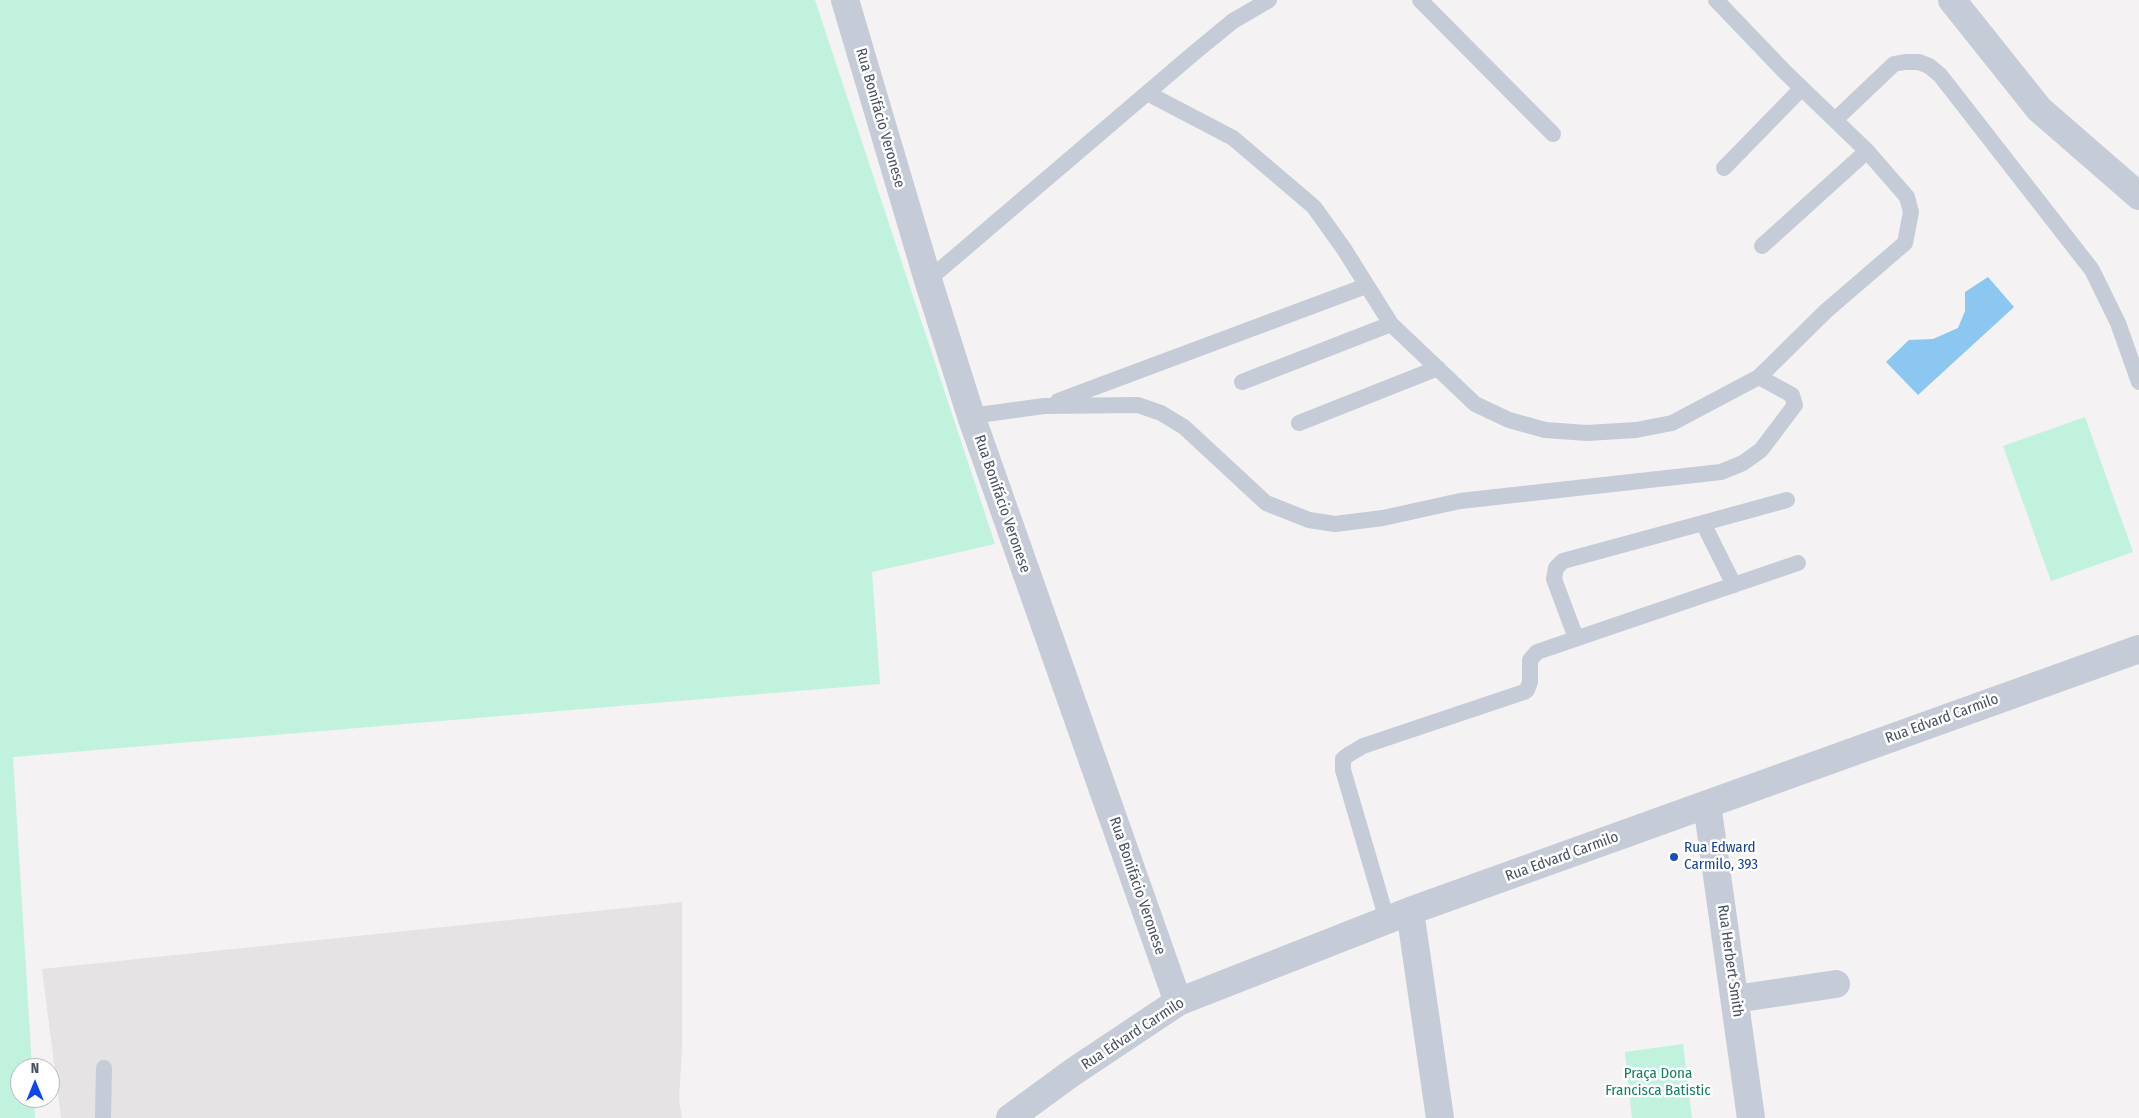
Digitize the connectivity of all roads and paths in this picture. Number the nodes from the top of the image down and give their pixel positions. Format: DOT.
graph roads {
  1 [pos="845,0"];
  2 [pos="1269,0"];
  3 [pos="1420,0"];
  4 [pos="1716,0"];
  5 [pos="1952,0"];
  6 [pos="1802,88"];
  7 [pos="1147,93"];
  8 [pos="1835,120"];
  9 [pos="1553,134"];
  10 [pos="1866,151"];
  11 [pos="1724,168"];
  12 [pos="2139,196"];
  13 [pos="1762,246"];
  14 [pos="928,280"];
  15 [pos="1366,286"];
  16 [pos="1391,324"];
  17 [pos="1438,368"];
  18 [pos="1759,377"];
  19 [pos="1242,382"];
  20 [pos="2139,382"];
  21 [pos="1044,406"];
  22 [pos="971,416"];
  23 [pos="1299,423"];
  24 [pos="1787,500"];
  25 [pos="1703,523"];
  26 [pos="1798,563"];
  27 [pos="1734,585"];
  28 [pos="1576,638"];
  29 [pos="2139,649"];
  30 [pos="1707,804"];
  31 [pos="1399,916"];
  32 [pos="1836,984"];
  33 [pos="1735,999"];
  34 [pos="1178,1002"];
  35 [pos="104,1068"];
  36 [pos="103,1118"];
  37 [pos="1010,1118"];
  38 [pos="1440,1118"];
  39 [pos="1751,1118"];
  1 -- 14 [label="street, Rua Bonifácio Veronese"];
  2 -- 7 [label="lane"];
  3 -- 9 [label="lane"];
  4 -- 6 [label="lane"];
  5 -- 12 [label="street"];
  6 -- 8 [label="lane"];
  6 -- 11 [label="lane"];
  7 -- 14 [label="lane"];
  7 -- 15 [label="lane"];
  8 -- 10 [label="lane"];
  8 -- 20 [label="lane"];
  10 -- 13 [label="lane"];
  10 -- 18 [label="lane"];
  14 -- 22 [label="street, Rua Bonifácio Veronese"];
  15 -- 16 [label="lane"];
  15 -- 21 [label="lane"];
  16 -- 17 [label="lane"];
  16 -- 19 [label="lane"];
  17 -- 18 [label="lane"];
  17 -- 23 [label="lane"];
  18 -- 21 [label="lane"];
  21 -- 22 [label="lane"];
  22 -- 34 [label="street, Rua Bonifácio Veronese"];
  24 -- 25 [label="lane"];
  25 -- 27 [label="lane"];
  25 -- 28 [label="lane"];
  26 -- 27 [label="lane"];
  27 -- 28 [label="lane"];
  28 -- 31 [label="lane"];
  29 -- 30 [label="street, Rua Edvard Carmilo"];
  30 -- 31 [label="street, Rua Edvard Carmilo"];
  30 -- 33 [label="street, Rua Herbert Smith"];
  31 -- 34 [label="street, Rua Edvard Carmilo"];
  31 -- 38 [label="street"];
  32 -- 33 [label="street"];
  33 -- 39 [label="street, Rua Herbert Smith"];
  34 -- 37 [label="street, Rua Edvard Carmilo"];
  35 -- 36 [label="lane"];
}
